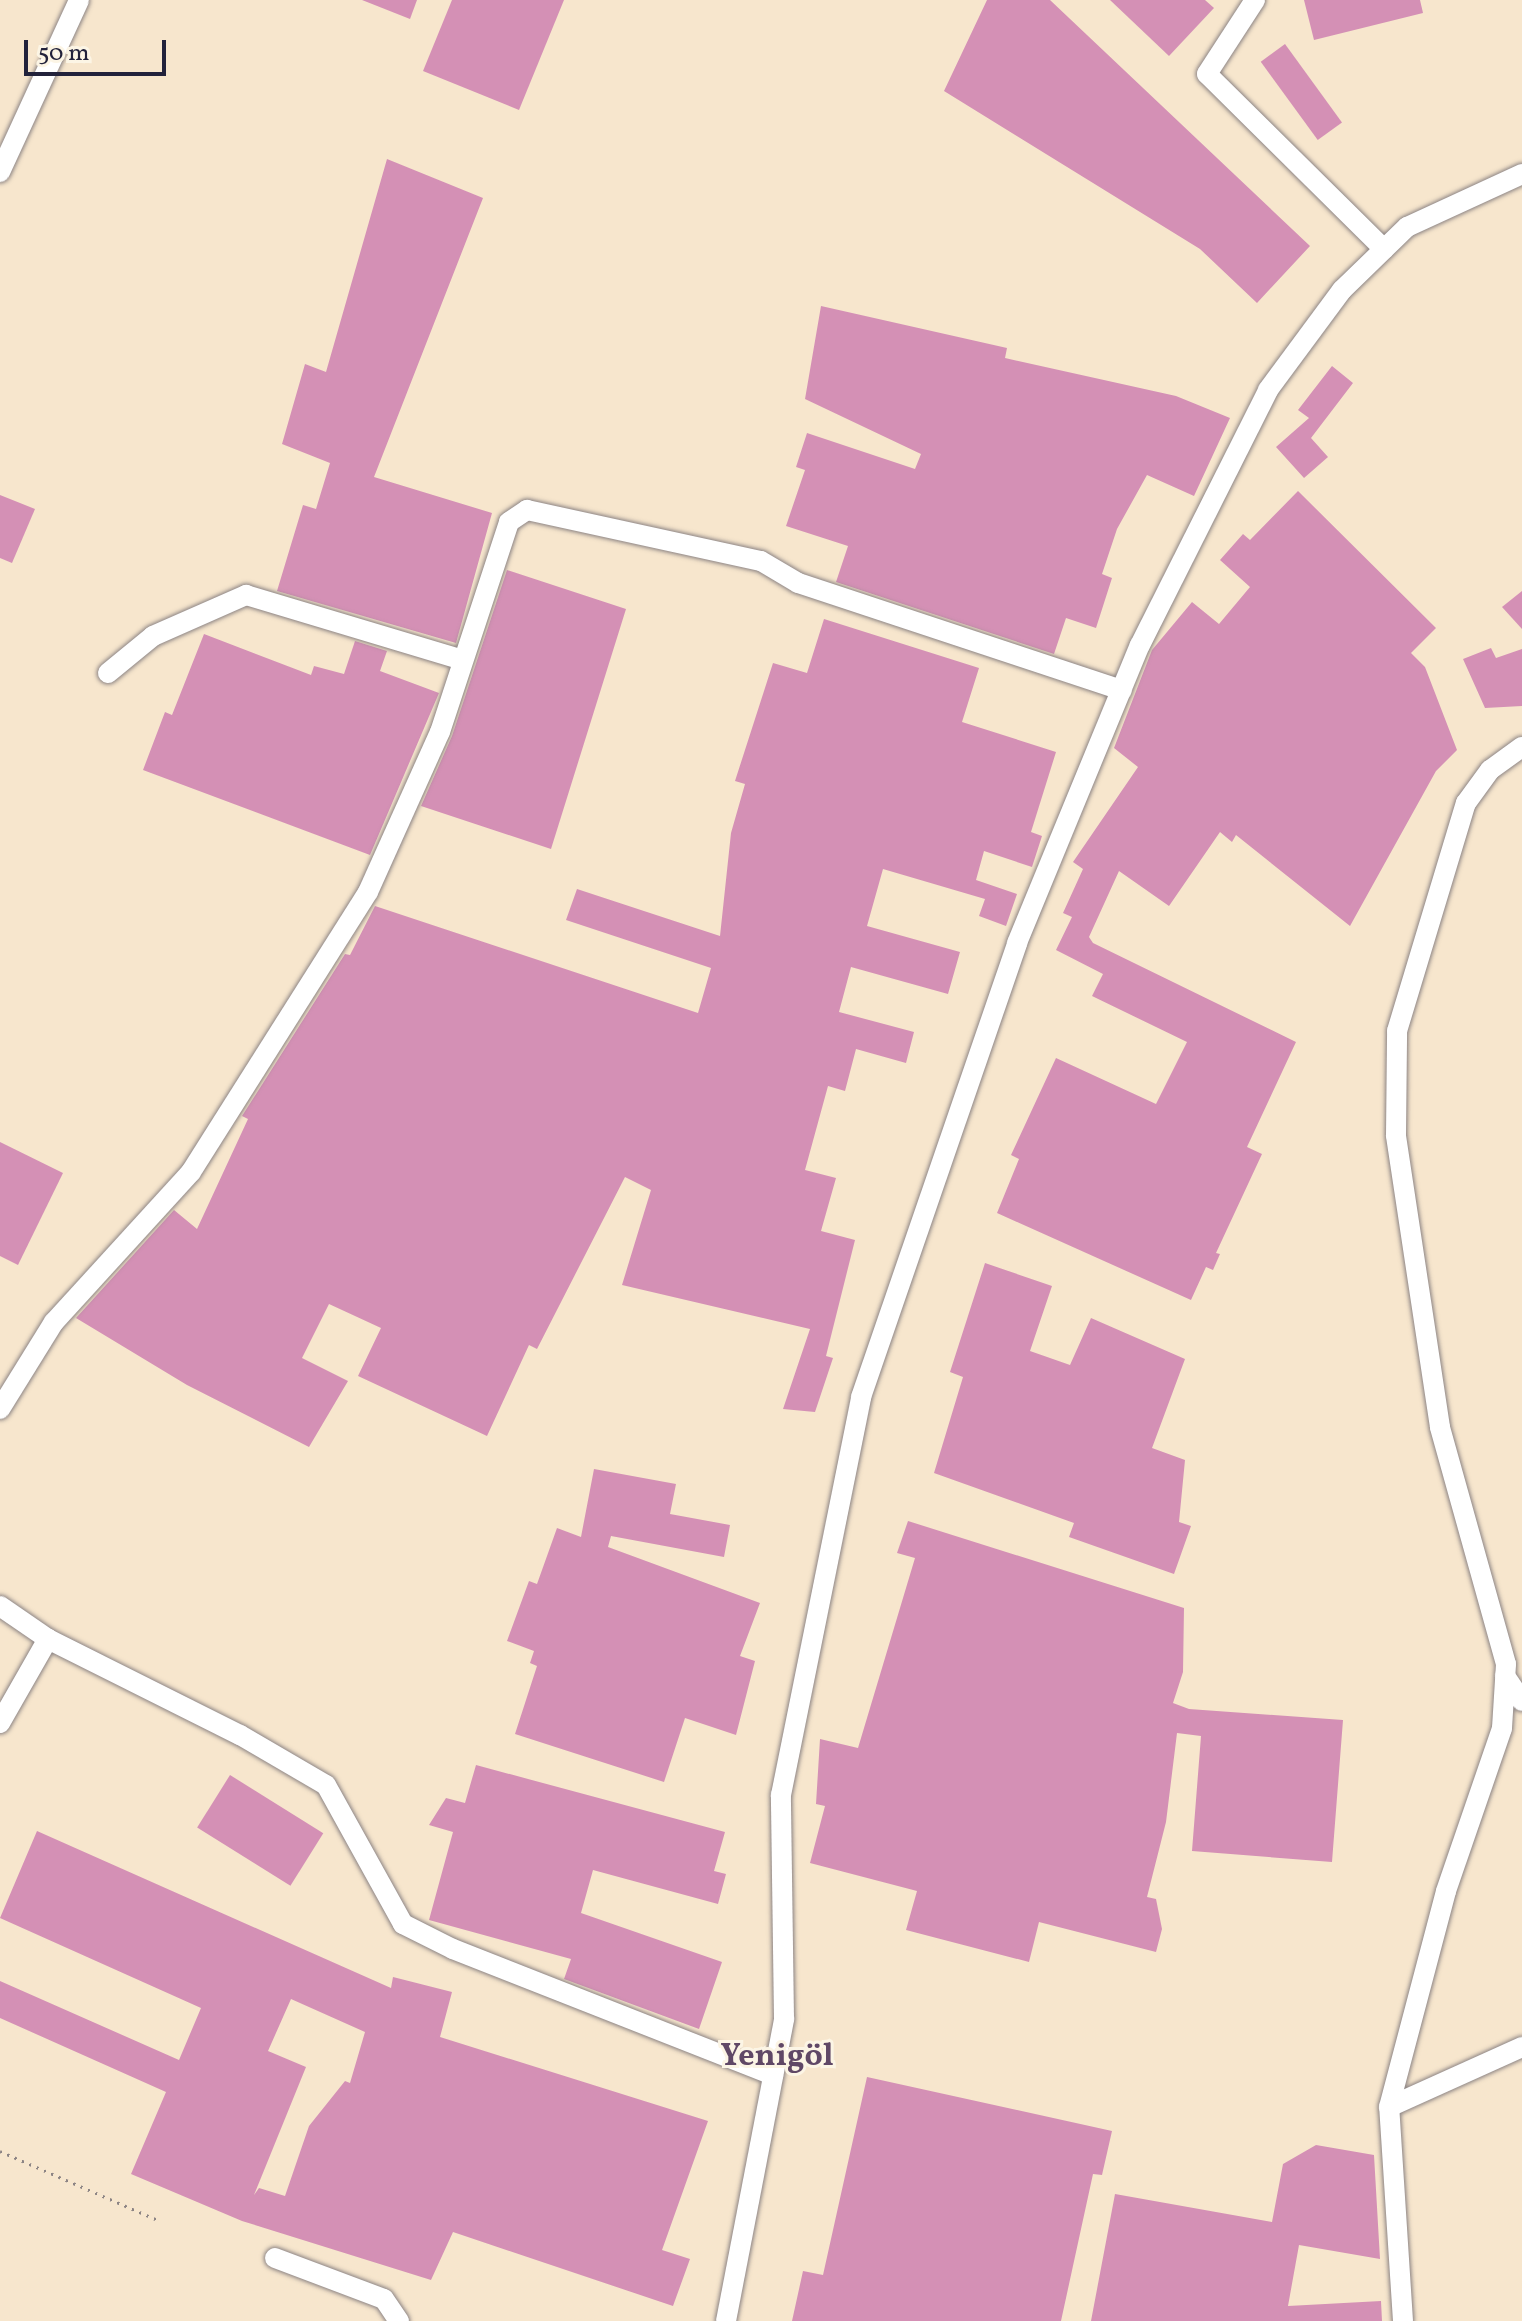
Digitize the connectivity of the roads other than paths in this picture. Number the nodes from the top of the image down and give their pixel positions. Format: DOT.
graph roads {
  1 [pos="79,0"];
  2 [pos="1255,0"];
  3 [pos="0,172"];
  4 [pos="1522,174"];
  5 [pos="1384,249"];
  6 [pos="462,660"];
  7 [pos="108,673"];
  8 [pos="1122,690"];
  9 [pos="1522,747"];
  10 [pos="0,1409"];
  11 [pos="0,1606"];
  12 [pos="48,1639"];
  13 [pos="1514,1676"];
  14 [pos="1522,1701"];
  15 [pos="0,1723"];
  16 [pos="1522,2047"];
  17 [pos="773,2075"];
  18 [pos="1389,2107"];
  19 [pos="275,2258"];
  20 [pos="399,2321"];
  21 [pos="726,2321"];
  22 [pos="1403,2321"];
  1 -- 3 [label="street"];
  2 -- 5 [label="street"];
  4 -- 5 [label="street"];
  5 -- 8 [label="street"];
  6 -- 7 [label="street"];
  6 -- 8 [label="street"];
  6 -- 10 [label="street"];
  8 -- 17 [label="street"];
  9 -- 13 [label="street"];
  11 -- 12 [label="street"];
  12 -- 15 [label="street"];
  12 -- 17 [label="street"];
  13 -- 14 [label="street"];
  13 -- 18 [label="street"];
  16 -- 18 [label="street"];
  17 -- 21 [label="street"];
  18 -- 22 [label="street"];
  19 -- 20 [label="street"];
}
